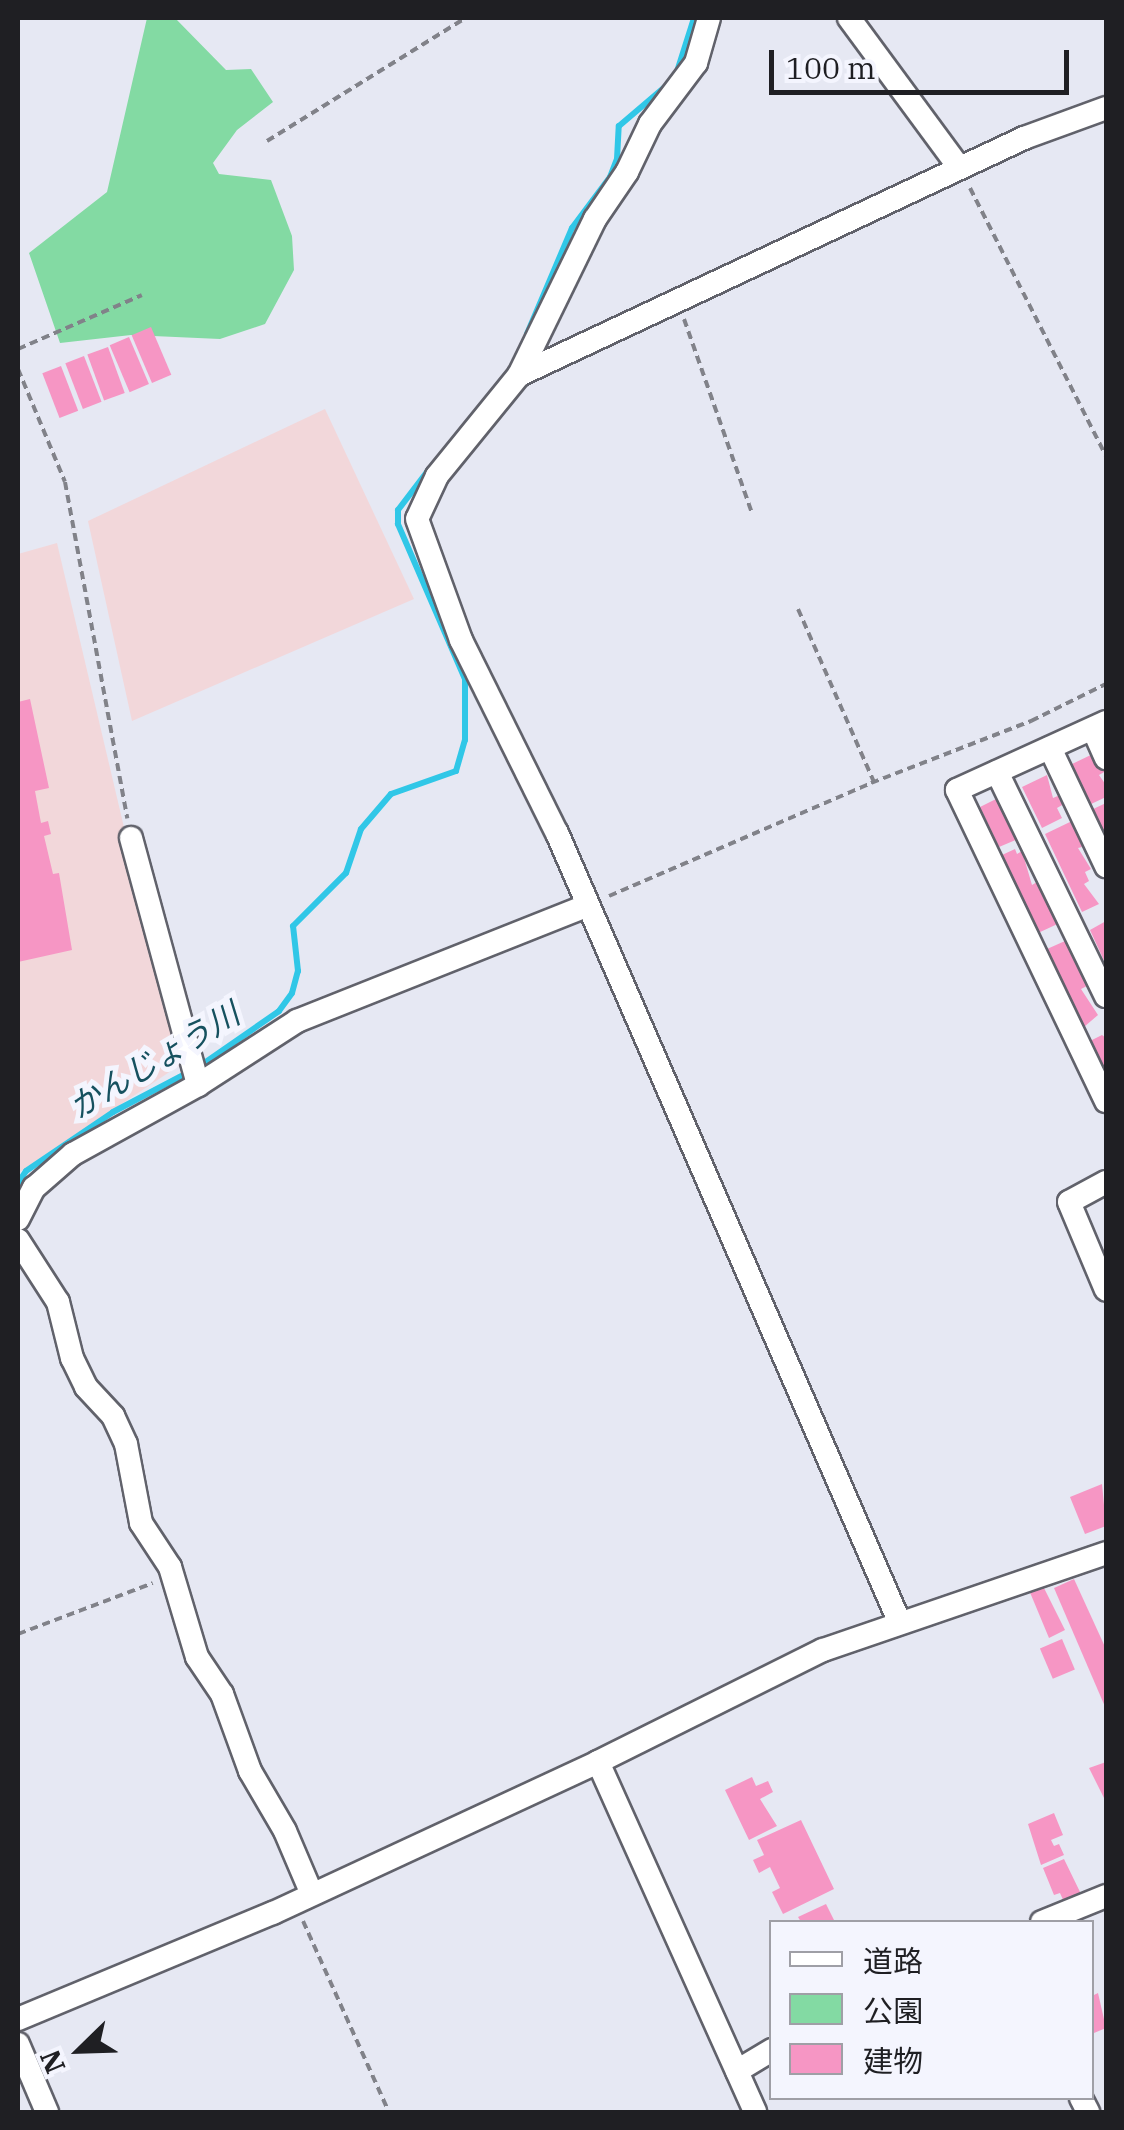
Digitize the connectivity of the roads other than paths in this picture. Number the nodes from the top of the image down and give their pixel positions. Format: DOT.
graph roads {
  1 [pos="709,18"];
  2 [pos="849,18"];
  3 [pos="1106,108"];
  4 [pos="960,168"];
  5 [pos="519,376"];
  6 [pos="1100,725"];
  7 [pos="1050,748"];
  8 [pos="1106,758"];
  9 [pos="998,772"];
  10 [pos="131,838"];
  11 [pos="1106,866"];
  12 [pos="586,906"];
  13 [pos="1106,996"];
  14 [pos="198,1085"];
  15 [pos="1106,1101"];
  16 [pos="1106,1182"];
  17 [pos="26,1188"];
  18 [pos="18,1219"];
  19 [pos="18,1240"];
  20 [pos="1106,1290"];
  21 [pos="1106,1553"];
  22 [pos="899,1621"];
  23 [pos="598,1762"];
  24 [pos="303,1896"];
  25 [pos="1106,1896"];
  26 [pos="1047,1920"];
  27 [pos="18,2018"];
  28 [pos="18,2044"];
  29 [pos="769,2052"];
  30 [pos="738,2070"];
  31 [pos="47,2112"];
  32 [pos="755,2112"];
  1 -- 5 [label="street"];
  2 -- 4 [label="street"];
  3 -- 4 [label="street"];
  4 -- 5 [label="street"];
  5 -- 12 [label="street"];
  6 -- 7 [label="street"];
  6 -- 8 [label="street"];
  7 -- 9 [label="street"];
  7 -- 11 [label="street"];
  9 -- 13 [label="street"];
  9 -- 15 [label="street"];
  10 -- 14 [label="street"];
  12 -- 14 [label="street"];
  12 -- 22 [label="street"];
  14 -- 17 [label="street"];
  16 -- 20 [label="street"];
  17 -- 18 [label="street"];
  19 -- 24 [label="street"];
  21 -- 22 [label="street"];
  22 -- 23 [label="street"];
  23 -- 24 [label="street"];
  23 -- 30 [label="street"];
  24 -- 27 [label="street"];
  25 -- 26 [label="street"];
  28 -- 31 [label="street"];
  29 -- 30 [label="street"];
  30 -- 32 [label="street"];
}
